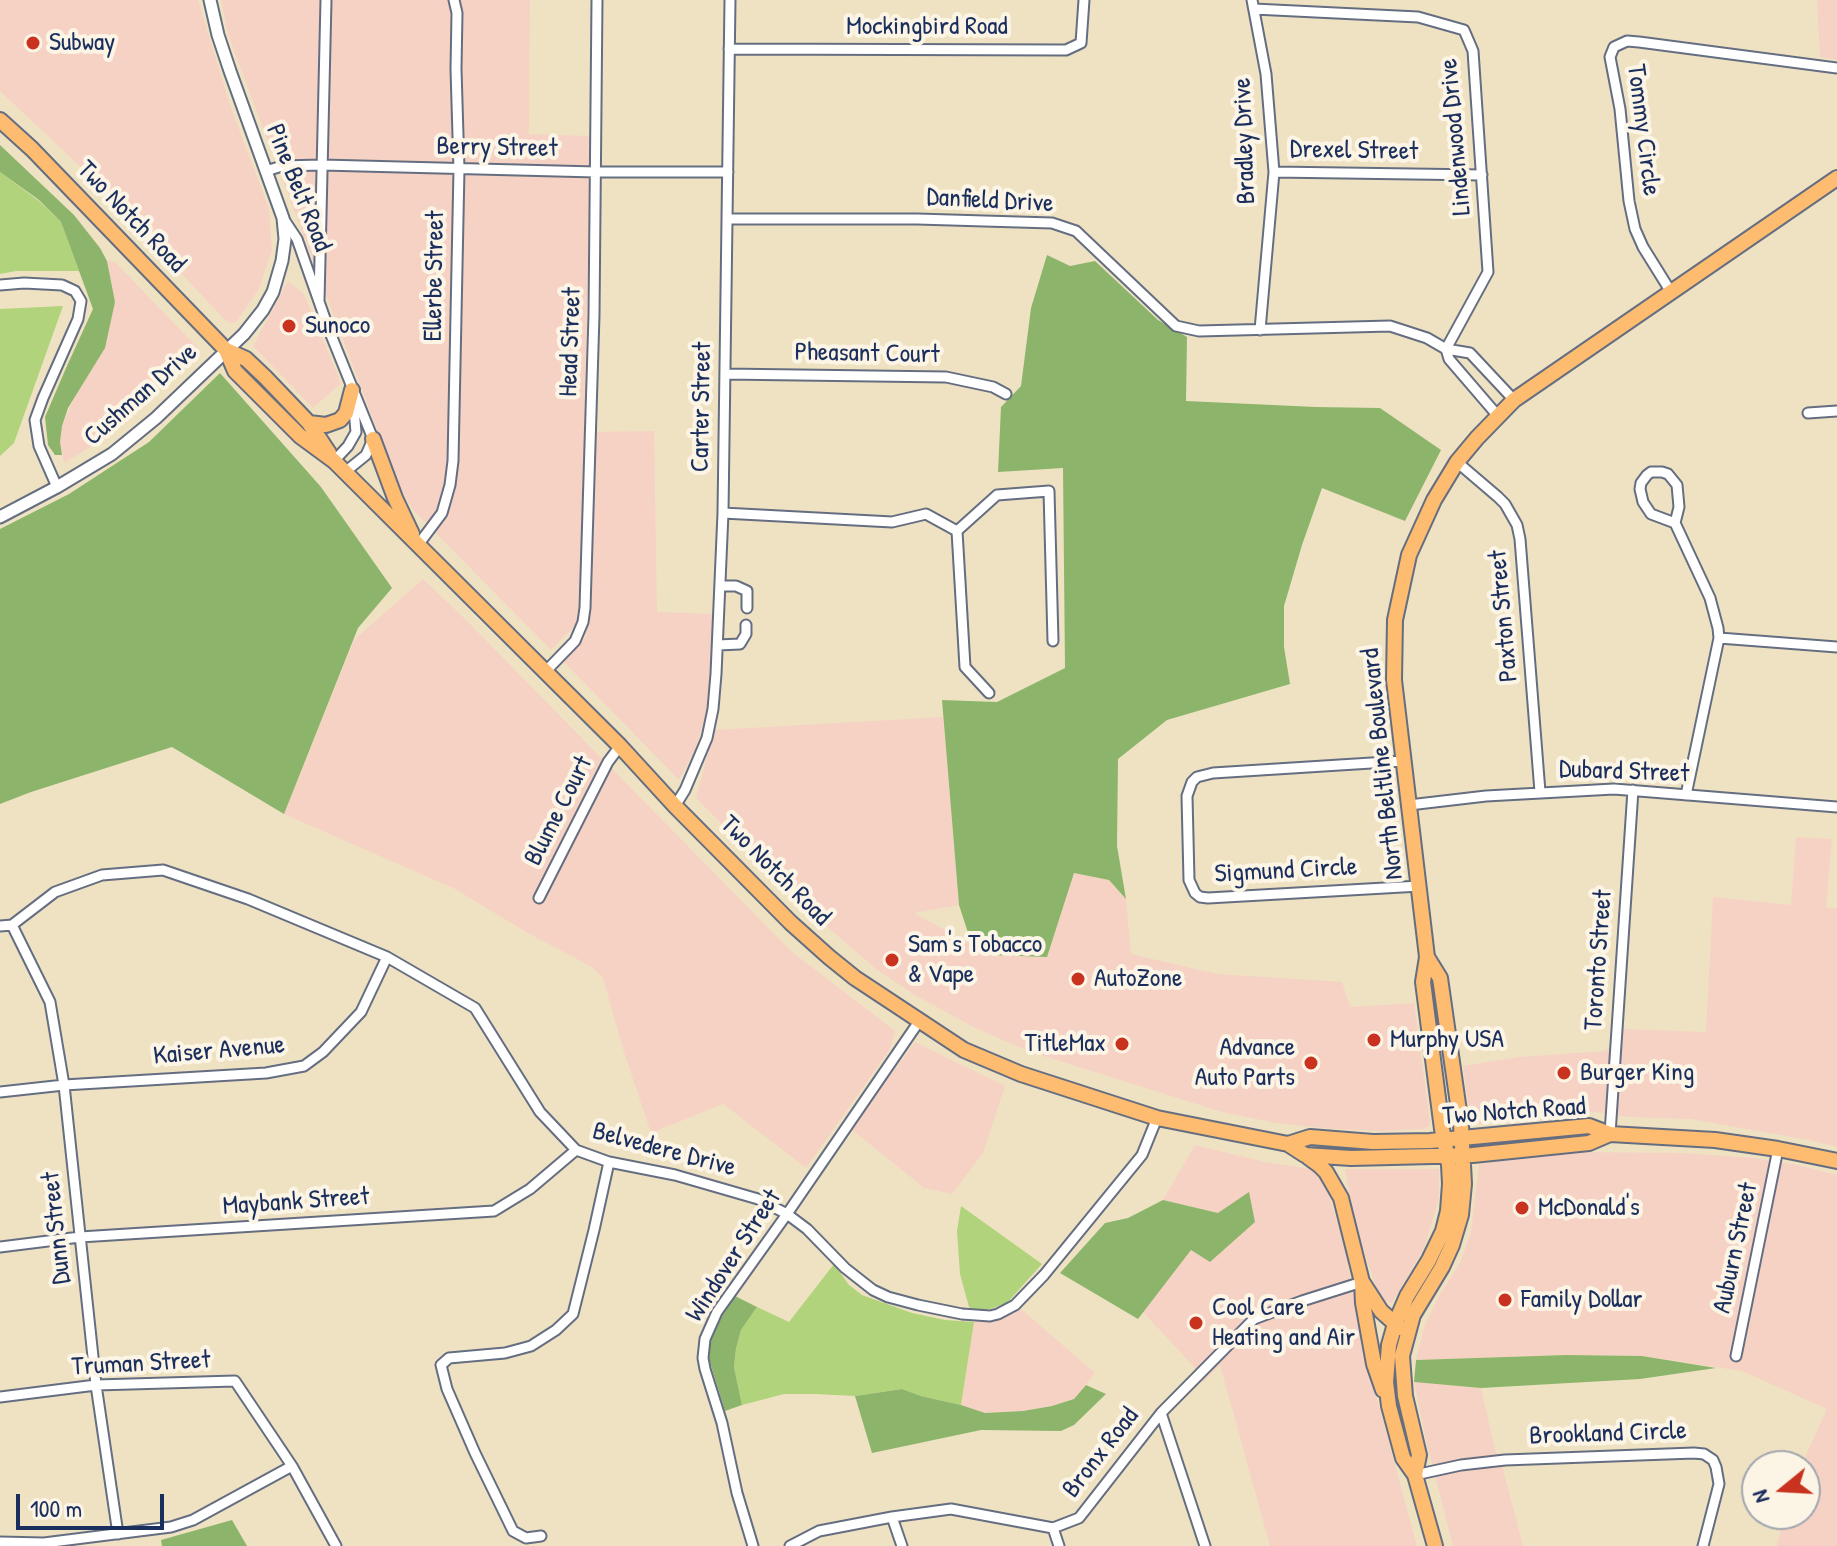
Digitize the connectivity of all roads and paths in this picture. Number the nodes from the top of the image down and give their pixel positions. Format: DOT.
graph roads {
  1 [pos="210,0"];
  2 [pos="326,0"];
  3 [pos="454,0"];
  4 [pos="597,0"];
  5 [pos="730,0"];
  6 [pos="1084,0"];
  7 [pos="1253,5"];
  8 [pos="729,49"];
  9 [pos="1837,68"];
  10 [pos="0,120"];
  11 [pos="322,165"];
  12 [pos="459,169"];
  13 [pos="266,171"];
  14 [pos="596,172"];
  15 [pos="728,172"];
  16 [pos="1274,172"];
  17 [pos="1482,175"];
  18 [pos="1835,185"];
  19 [pos="283,218"];
  20 [pos="727,219"];
  21 [pos="0,285"];
  22 [pos="1671,292"];
  23 [pos="319,301"];
  24 [pos="1260,330"];
  25 [pos="1446,349"];
  26 [pos="226,350"];
  27 [pos="725,374"];
  28 [pos="352,390"];
  29 [pos="1006,394"];
  30 [pos="1514,400"];
  31 [pos="1837,411"];
  32 [pos="1808,413"];
  33 [pos="1498,416"];
  34 [pos="309,423"];
  35 [pos="373,439"];
  36 [pos="1457,462"];
  37 [pos="340,466"];
  38 [pos="57,487"];
  39 [pos="723,513"];
  40 [pos="0,517"];
  41 [pos="1675,523"];
  42 [pos="957,531"];
  43 [pos="418,545"];
  44 [pos="720,586"];
  45 [pos="747,608"];
  46 [pos="746,625"];
  47 [pos="1719,638"];
  48 [pos="1053,641"];
  49 [pos="718,645"];
  50 [pos="1837,647"];
  51 [pos="545,672"];
  52 [pos="989,693"];
  53 [pos="620,746"];
  54 [pos="1403,761"];
  55 [pos="1633,790"];
  56 [pos="1540,792"];
  57 [pos="1686,795"];
  58 [pos="1409,805"];
  59 [pos="675,806"];
  60 [pos="1837,807"];
  61 [pos="1420,886"];
  62 [pos="539,898"];
  63 [pos="12,925"];
  64 [pos="0,926"];
  65 [pos="387,957"];
  66 [pos="1427,957"];
  67 [pos="920,1020"];
  68 [pos="64,1085"];
  69 [pos="0,1092"];
  70 [pos="1157,1118"];
  71 [pos="1462,1132"];
  72 [pos="1610,1134"];
  73 [pos="1437,1141"];
  74 [pos="1288,1144"];
  75 [pos="1778,1149"];
  76 [pos="576,1150"];
  77 [pos="1305,1155"];
  78 [pos="1468,1155"];
  79 [pos="1340,1158"];
  80 [pos="1448,1160"];
  81 [pos="1837,1161"];
  82 [pos="609,1162"];
  83 [pos="1341,1198"];
  84 [pos="787,1214"];
  85 [pos="80,1237"];
  86 [pos="0,1247"];
  87 [pos="1362,1282"];
  88 [pos="1401,1329"];
  89 [pos="1736,1356"];
  90 [pos="96,1385"];
  91 [pos="0,1397"];
  92 [pos="1389,1406"];
  93 [pos="1161,1413"];
  94 [pos="292,1466"];
  95 [pos="1415,1475"];
  96 [pos="892,1517"];
  97 [pos="1053,1528"];
  98 [pos="118,1534"];
  99 [pos="541,1536"];
  100 [pos="0,1542"];
  101 [pos="336,1546"];
  102 [pos="753,1546"];
  103 [pos="790,1546"];
  104 [pos="902,1546"];
  105 [pos="1059,1546"];
  106 [pos="1205,1546"];
  107 [pos="1435,1546"];
  108 [pos="1703,1546"];
  1 -- 13 [label="street, Pine Belt Road"];
  2 -- 11 [label="street"];
  3 -- 12 [label="street, Ellerbe Street"];
  4 -- 14 [label="street, Head Street"];
  5 -- 8 [label="street, Carter Street"];
  6 -- 8 [label="street, Mockingbird Road"];
  7 -- 16 [label="street, Bradley Drive"];
  7 -- 17 [label="street, Lindenwood Drive"];
  8 -- 15 [label="street, Carter Street"];
  9 -- 22 [label="street, Tommy Circle"];
  10 -- 26 [label="main road, Two Notch Road"];
  11 -- 12 [label="street, Berry Street"];
  11 -- 13 [label="street, Berry Street"];
  11 -- 23 [label="street"];
  12 -- 14 [label="street, Berry Street"];
  12 -- 43 [label="street, Ellerbe Street"];
  13 -- 19 [label="street, Pine Belt Road"];
  14 -- 15 [label="street, Berry Street"];
  14 -- 51 [label="street, Head Street"];
  15 -- 20 [label="street, Carter Street"];
  16 -- 17 [label="street, Drexel Street"];
  16 -- 24 [label="street, Bradley Drive"];
  17 -- 25 [label="street, Lindenwood Drive"];
  18 -- 22 [label="main road, North Beltline Boulevard"];
  19 -- 23 [label="street, Pine Belt Road"];
  19 -- 26 [label="street, Cushman Drive"];
  20 -- 24 [label="street, Danfield Drive"];
  20 -- 27 [label="street, Carter Street"];
  21 -- 38 [label="street"];
  22 -- 30 [label="main road, North Beltline Boulevard"];
  23 -- 28 [label="street, Pine Belt Road"];
  24 -- 25 [label="street, Danfield Drive"];
  25 -- 30 [label="street, Danfield Drive"];
  25 -- 33 [label="street"];
  26 -- 34 [label="main road, Two Notch Road"];
  26 -- 37 [label="main road, Two Notch Road"];
  26 -- 38 [label="street, Cushman Drive"];
  27 -- 29 [label="street, Pheasant Court"];
  27 -- 39 [label="street, Carter Street"];
  28 -- 34 [label="main road"];
  28 -- 35 [label="street, Pine Belt Road"];
  28 -- 37 [label="street, Pine Belt Road"];
  30 -- 33 [label="main road, North Beltline Boulevard"];
  31 -- 32 [label="street"];
  33 -- 36 [label="main road, North Beltline Boulevard"];
  34 -- 37 [label="main road, Two Notch Road"];
  35 -- 37 [label="street"];
  35 -- 43 [label="main road"];
  36 -- 54 [label="main road, North Beltline Boulevard"];
  36 -- 56 [label="street, Paxton Street"];
  37 -- 43 [label="main road, Two Notch Road"];
  38 -- 40 [label="street, Cushman Drive"];
  39 -- 42 [label="street"];
  39 -- 44 [label="street, Carter Street"];
  41 -- 41 [label="street"];
  41 -- 47 [label="street"];
  42 -- 48 [label="street"];
  42 -- 52 [label="street"];
  43 -- 51 [label="main road, Two Notch Road"];
  44 -- 45 [label="street"];
  44 -- 49 [label="street, Carter Street"];
  46 -- 49 [label="street"];
  47 -- 50 [label="street"];
  47 -- 57 [label="street"];
  49 -- 59 [label="street, Carter Street"];
  51 -- 53 [label="main road, Two Notch Road"];
  53 -- 59 [label="main road, Two Notch Road"];
  53 -- 62 [label="street, Blume Court"];
  54 -- 58 [label="main road, North Beltline Boulevard"];
  54 -- 61 [label="street, Sigmund Circle"];
  55 -- 56 [label="street, Dubard Street"];
  55 -- 57 [label="street, Dubard Street"];
  55 -- 72 [label="street, Toronto Street"];
  56 -- 58 [label="street, Dubard Street"];
  57 -- 60 [label="street, Dubard Street"];
  58 -- 61 [label="main road, North Beltline Boulevard"];
  59 -- 67 [label="main road, Two Notch Road"];
  61 -- 66 [label="main road, North Beltline Boulevard"];
  63 -- 64 [label="street"];
  63 -- 65 [label="street, Belvedere Drive"];
  63 -- 68 [label="street, Dunn Street"];
  65 -- 68 [label="street, Kaiser Avenue"];
  65 -- 76 [label="street, Belvedere Drive"];
  66 -- 71 [label="main road"];
  66 -- 73 [label="main road, North Beltline Boulevard"];
  67 -- 70 [label="main road, Two Notch Road"];
  67 -- 84 [label="street, Windover Street"];
  68 -- 69 [label="street, Kaiser Avenue"];
  68 -- 85 [label="street, Dunn Street"];
  70 -- 74 [label="main road, Two Notch Road"];
  70 -- 84 [label="street, Belvedere Drive"];
  71 -- 72 [label="main road, Two Notch Road"];
  71 -- 73 [label="main road, Two Notch Road"];
  71 -- 78 [label="main road"];
  72 -- 75 [label="main road, Two Notch Road"];
  72 -- 78 [label="main road, Two Notch Road"];
  73 -- 74 [label="main road, Two Notch Road"];
  73 -- 80 [label="main road, North Beltline Boulevard"];
  74 -- 77 [label="main road, Two Notch Road"];
  75 -- 81 [label="main road, Two Notch Road"];
  75 -- 89 [label="street, Auburn Street"];
  76 -- 82 [label="street, Belvedere Drive"];
  76 -- 85 [label="street, Maybank Street"];
  77 -- 79 [label="main road, Two Notch Road"];
  77 -- 83 [label="main road"];
  78 -- 80 [label="main road, Two Notch Road"];
  78 -- 88 [label="main road"];
  79 -- 80 [label="main road, Two Notch Road"];
  79 -- 83 [label="main road"];
  80 -- 88 [label="main road, North Beltline Boulevard"];
  82 -- 84 [label="street, Belvedere Drive"];
  82 -- 99 [label="street"];
  83 -- 87 [label="main road"];
  84 -- 102 [label="street, Windover Street"];
  85 -- 86 [label="street, Maybank Street"];
  85 -- 90 [label="street, Dunn Street"];
  87 -- 88 [label="main road"];
  87 -- 92 [label="main road"];
  87 -- 93 [label="street, Bronx Road"];
  88 -- 92 [label="main road"];
  88 -- 95 [label="main road"];
  90 -- 91 [label="street, Truman Street"];
  90 -- 94 [label="street, Truman Street"];
  90 -- 98 [label="street, Dunn Street"];
  92 -- 95 [label="main road"];
  93 -- 97 [label="street, Bronx Road"];
  93 -- 106 [label="street"];
  94 -- 98 [label="street"];
  94 -- 101 [label="street, Truman Street"];
  95 -- 107 [label="main road"];
  95 -- 108 [label="street, Brookland Circle"];
  96 -- 97 [label="street, Bronx Road"];
  96 -- 103 [label="street, Bronx Road"];
  96 -- 104 [label="street"];
  97 -- 105 [label="street"];
  98 -- 100 [label="street"];
}
